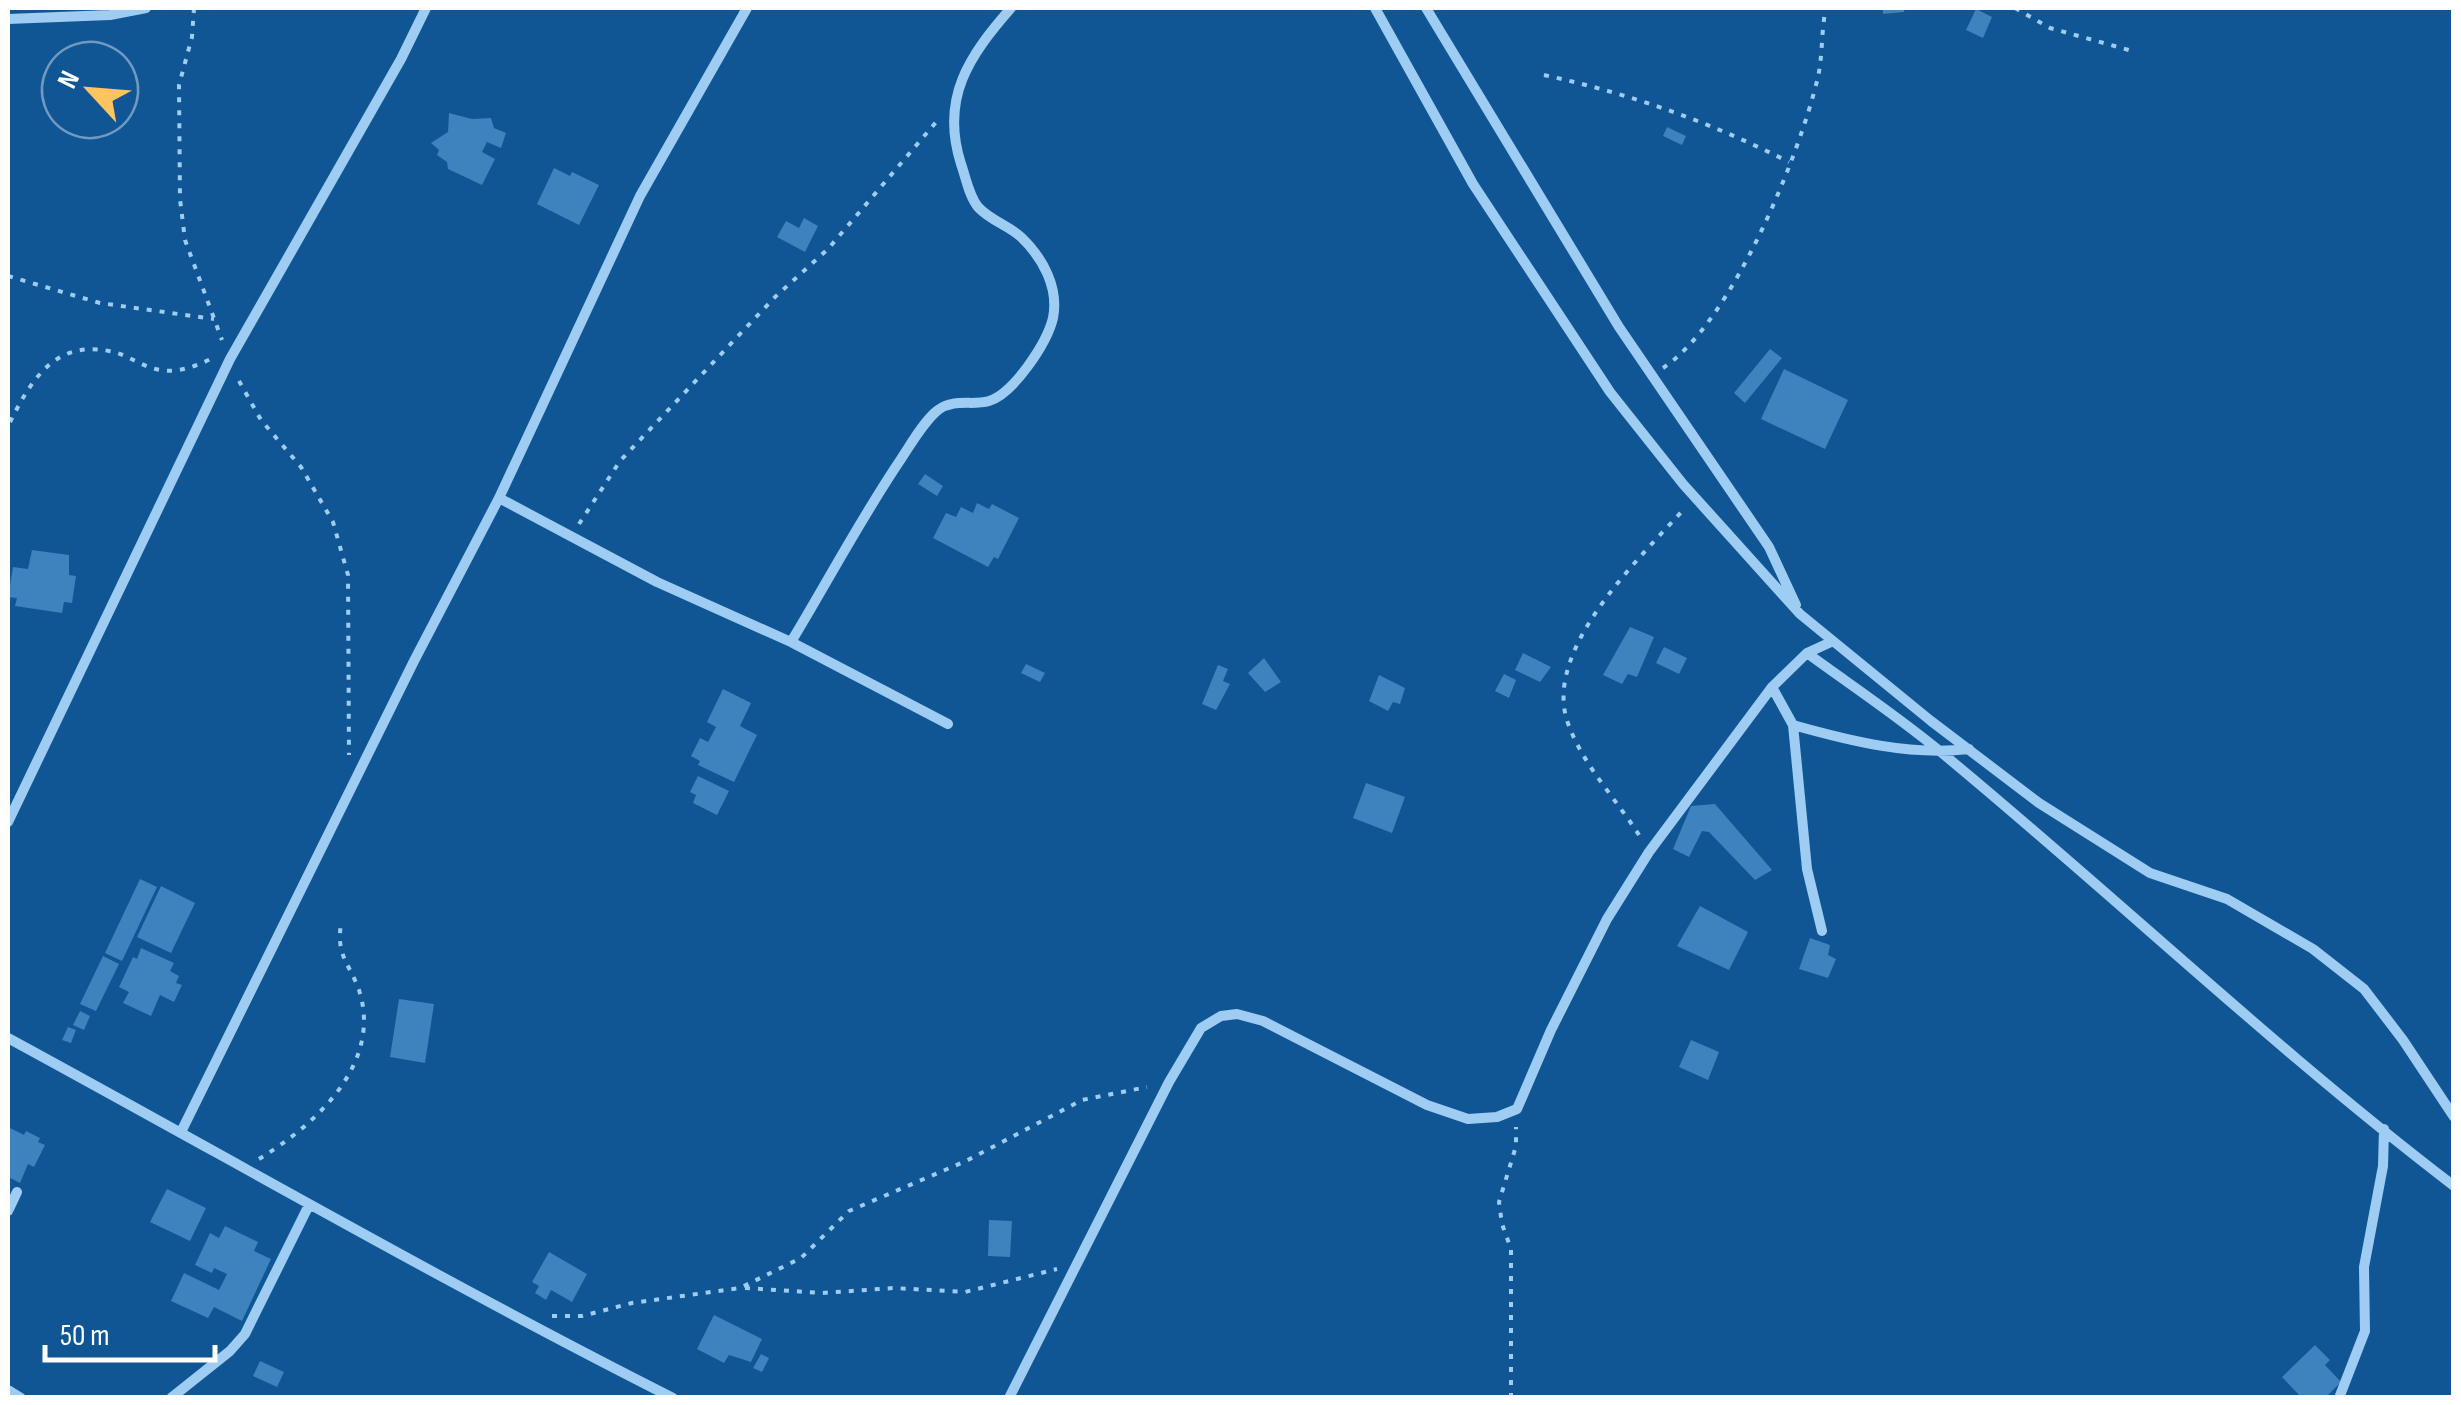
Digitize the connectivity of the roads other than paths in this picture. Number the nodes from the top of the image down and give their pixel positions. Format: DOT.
graph roads {
  1 [pos="146,8"];
  2 [pos="426,8"];
  3 [pos="748,8"];
  4 [pos="1011,8"];
  5 [pos="1375,8"];
  6 [pos="1426,8"];
  7 [pos="8,19"];
  8 [pos="499,498"];
  9 [pos="1800,614"];
  10 [pos="791,642"];
  11 [pos="1831,642"];
  12 [pos="1807,653"];
  13 [pos="1772,687"];
  14 [pos="948,724"];
  15 [pos="1794,725"];
  16 [pos="1968,750"];
  17 [pos="1941,752"];
  18 [pos="8,822"];
  19 [pos="1822,931"];
  20 [pos="8,1038"];
  21 [pos="2454,1116"];
  22 [pos="2384,1128"];
  23 [pos="181,1132"];
  24 [pos="2454,1186"];
  25 [pos="17,1192"];
  26 [pos="308,1205"];
  27 [pos="8,1211"];
  28 [pos="8,1390"];
  29 [pos="20,1398"];
  30 [pos="171,1398"];
  31 [pos="673,1398"];
  32 [pos="1010,1398"];
  33 [pos="2339,1398"];
  1 -- 7 [label="street"];
  2 -- 18 [label="street"];
  3 -- 8 [label="street"];
  4 -- 10 [label="street"];
  5 -- 9 [label="street"];
  6 -- 9 [label="street"];
  8 -- 10 [label="street"];
  8 -- 23 [label="street"];
  9 -- 11 [label="street"];
  10 -- 14 [label="street"];
  11 -- 12 [label="street"];
  11 -- 16 [label="street"];
  12 -- 13 [label="street"];
  12 -- 17 [label="street"];
  13 -- 15 [label="street"];
  13 -- 32 [label="street"];
  15 -- 17 [label="street"];
  15 -- 19 [label="street"];
  16 -- 17 [label="street"];
  16 -- 21 [label="street"];
  17 -- 22 [label="street"];
  20 -- 23 [label="street"];
  22 -- 24 [label="street"];
  22 -- 33 [label="street"];
  23 -- 26 [label="street"];
  25 -- 27 [label="street"];
  26 -- 30 [label="street"];
  26 -- 31 [label="street"];
  28 -- 29 [label="street"];
}
